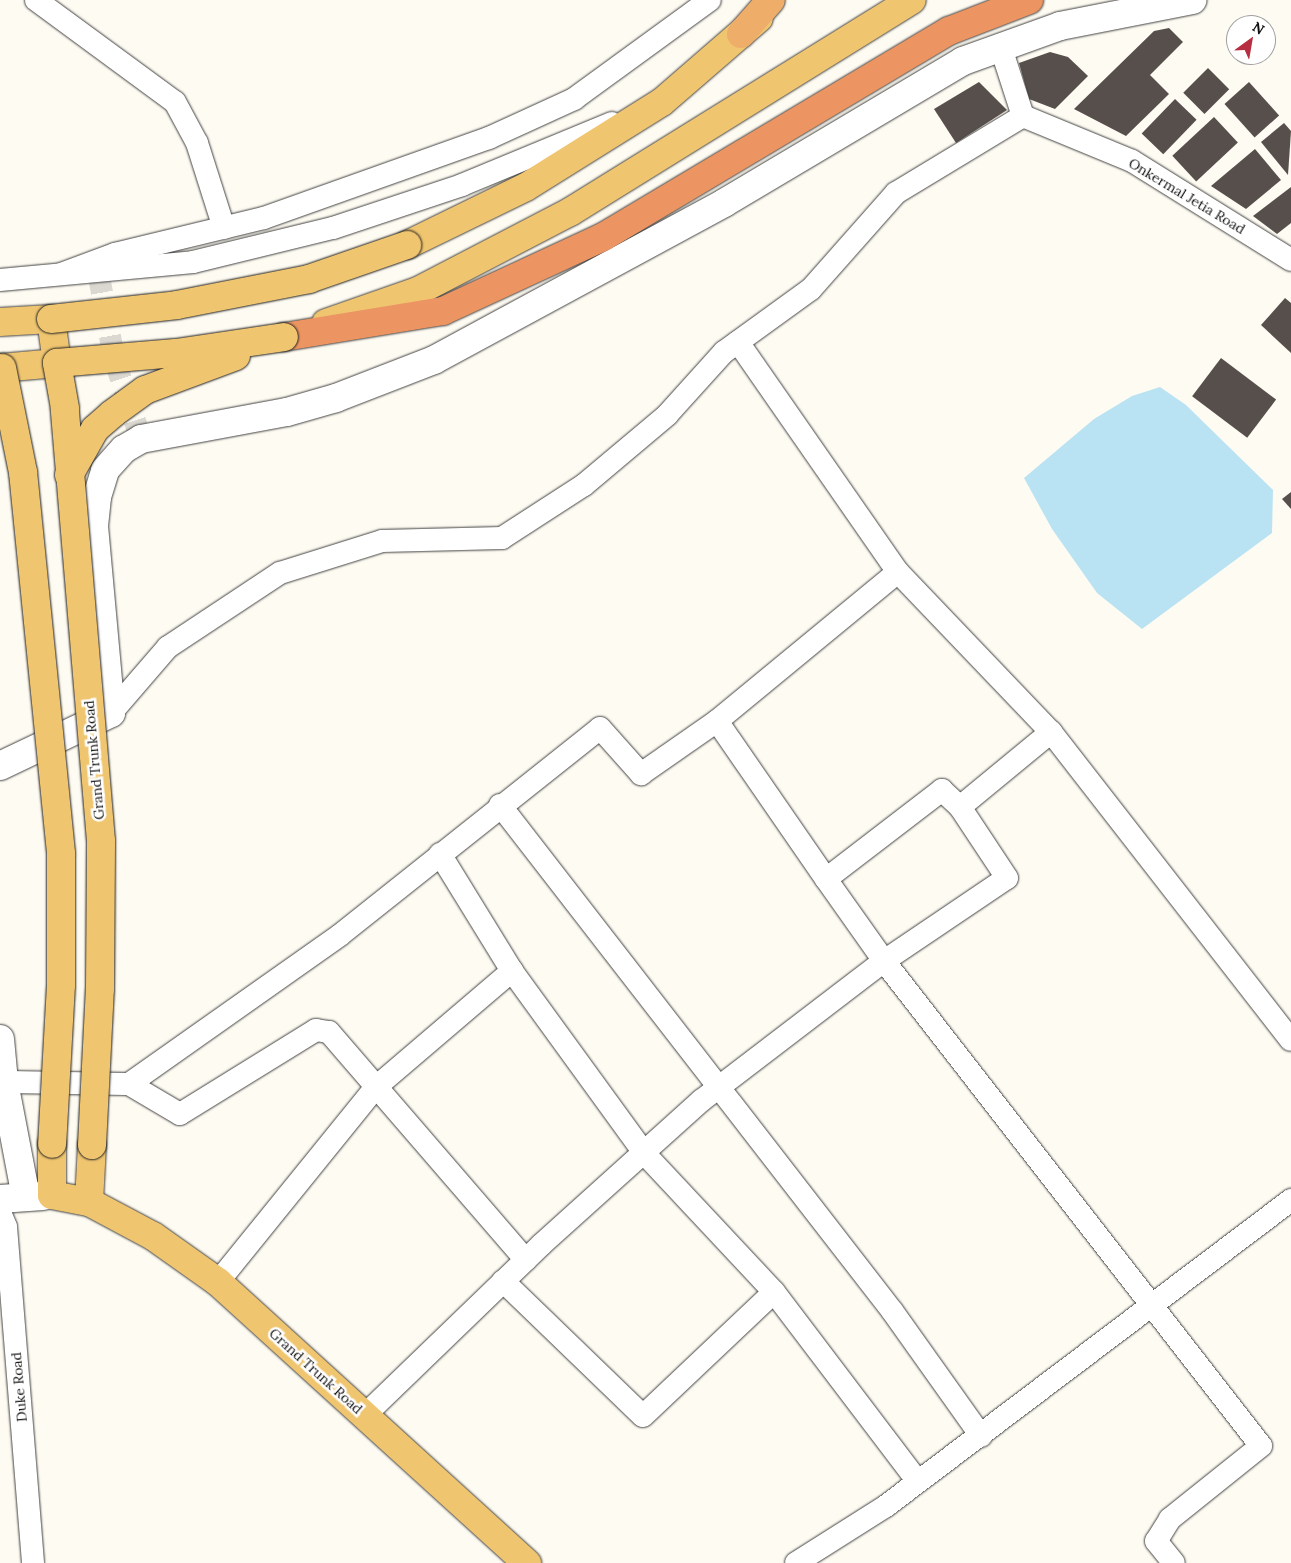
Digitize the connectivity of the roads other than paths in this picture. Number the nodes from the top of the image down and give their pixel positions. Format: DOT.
graph roads {
  1 [pos="36,0"];
  2 [pos="710,0"];
  3 [pos="771,0"];
  4 [pos="780,0"];
  5 [pos="912,0"];
  6 [pos="1029,0"];
  7 [pos="1192,0"];
  8 [pos="741,34"];
  9 [pos="1000,45"];
  10 [pos="662,102"];
  11 [pos="1024,116"];
  12 [pos="224,228"];
  13 [pos="1291,260"];
  14 [pos="61,274"];
  15 [pos="0,280"];
  16 [pos="51,319"];
  17 [pos="0,322"];
  18 [pos="284,337"];
  19 [pos="738,342"];
  20 [pos="57,363"];
  21 [pos="1,365"];
  22 [pos="68,475"];
  23 [pos="898,572"];
  24 [pos="111,713"];
  25 [pos="717,720"];
  26 [pos="1051,732"];
  27 [pos="0,766"];
  28 [pos="500,805"];
  29 [pos="960,807"];
  30 [pos="440,854"];
  31 [pos="826,878"];
  32 [pos="884,961"];
  33 [pos="512,971"];
  34 [pos="0,1039"];
  35 [pos="1291,1040"];
  36 [pos="4,1082"];
  37 [pos="128,1084"];
  38 [pos="376,1087"];
  39 [pos="718,1088"];
  40 [pos="644,1153"];
  41 [pos="26,1197"];
  42 [pos="1291,1200"];
  43 [pos="89,1202"];
  44 [pos="0,1212"];
  45 [pos="526,1260"];
  46 [pos="503,1281"];
  47 [pos="218,1282"];
  48 [pos="774,1292"];
  49 [pos="1151,1304"];
  50 [pos="365,1415"];
  51 [pos="981,1436"];
  52 [pos="918,1482"];
  53 [pos="33,1563"];
  54 [pos="527,1563"];
  55 [pos="796,1563"];
  56 [pos="1174,1563"];
  1 -- 12 [label="street"];
  2 -- 12 [label="street"];
  3 -- 8 [label="highway"];
  4 -- 8 [label="main road"];
  5 -- 18 [label="main road"];
  6 -- 18 [label="highway"];
  7 -- 9 [label="street"];
  8 -- 10 [label="main road"];
  9 -- 11 [label="street"];
  9 -- 24 [label="street"];
  10 -- 14 [label="street"];
  10 -- 16 [label="main road, bridge"];
  11 -- 13 [label="street, Onkermal Jetia Road"];
  11 -- 19 [label="street"];
  12 -- 14 [label="street"];
  14 -- 15 [label="street"];
  16 -- 17 [label="main road"];
  16 -- 20 [label="main road, Grand Trunk Road"];
  18 -- 20 [label="main road, bridge"];
  18 -- 22 [label="main road, bridge"];
  19 -- 23 [label="street"];
  19 -- 24 [label="street"];
  20 -- 21 [label="main road"];
  20 -- 22 [label="main road, Grand Trunk Road, bridge"];
  21 -- 41 [label="main road, bridge"];
  22 -- 43 [label="main road, Grand Trunk Road, bridge"];
  23 -- 25 [label="street"];
  23 -- 26 [label="street"];
  24 -- 27 [label="street"];
  25 -- 28 [label="street"];
  25 -- 31 [label="street"];
  26 -- 29 [label="street"];
  26 -- 35 [label="street"];
  28 -- 30 [label="street"];
  28 -- 39 [label="street"];
  29 -- 31 [label="street"];
  29 -- 32 [label="street"];
  30 -- 33 [label="street"];
  30 -- 37 [label="street"];
  31 -- 32 [label="street"];
  32 -- 39 [label="street"];
  32 -- 49 [label="street"];
  33 -- 38 [label="street"];
  33 -- 40 [label="street"];
  34 -- 36 [label="street"];
  36 -- 37 [label="street"];
  36 -- 41 [label="street"];
  37 -- 38 [label="street"];
  38 -- 45 [label="street"];
  38 -- 47 [label="street"];
  39 -- 40 [label="street"];
  39 -- 51 [label="street"];
  40 -- 45 [label="street"];
  40 -- 48 [label="street"];
  41 -- 43 [label="main road, Grand Trunk Road"];
  42 -- 49 [label="street"];
  43 -- 47 [label="main road, Grand Trunk Road"];
  44 -- 53 [label="street, Duke Road"];
  45 -- 46 [label="street"];
  46 -- 48 [label="street"];
  46 -- 50 [label="street"];
  47 -- 50 [label="main road, Grand Trunk Road"];
  48 -- 52 [label="street"];
  49 -- 51 [label="street"];
  49 -- 56 [label="street"];
  50 -- 54 [label="main road, Grand Trunk Road"];
  51 -- 52 [label="street"];
  52 -- 55 [label="street"];
}
